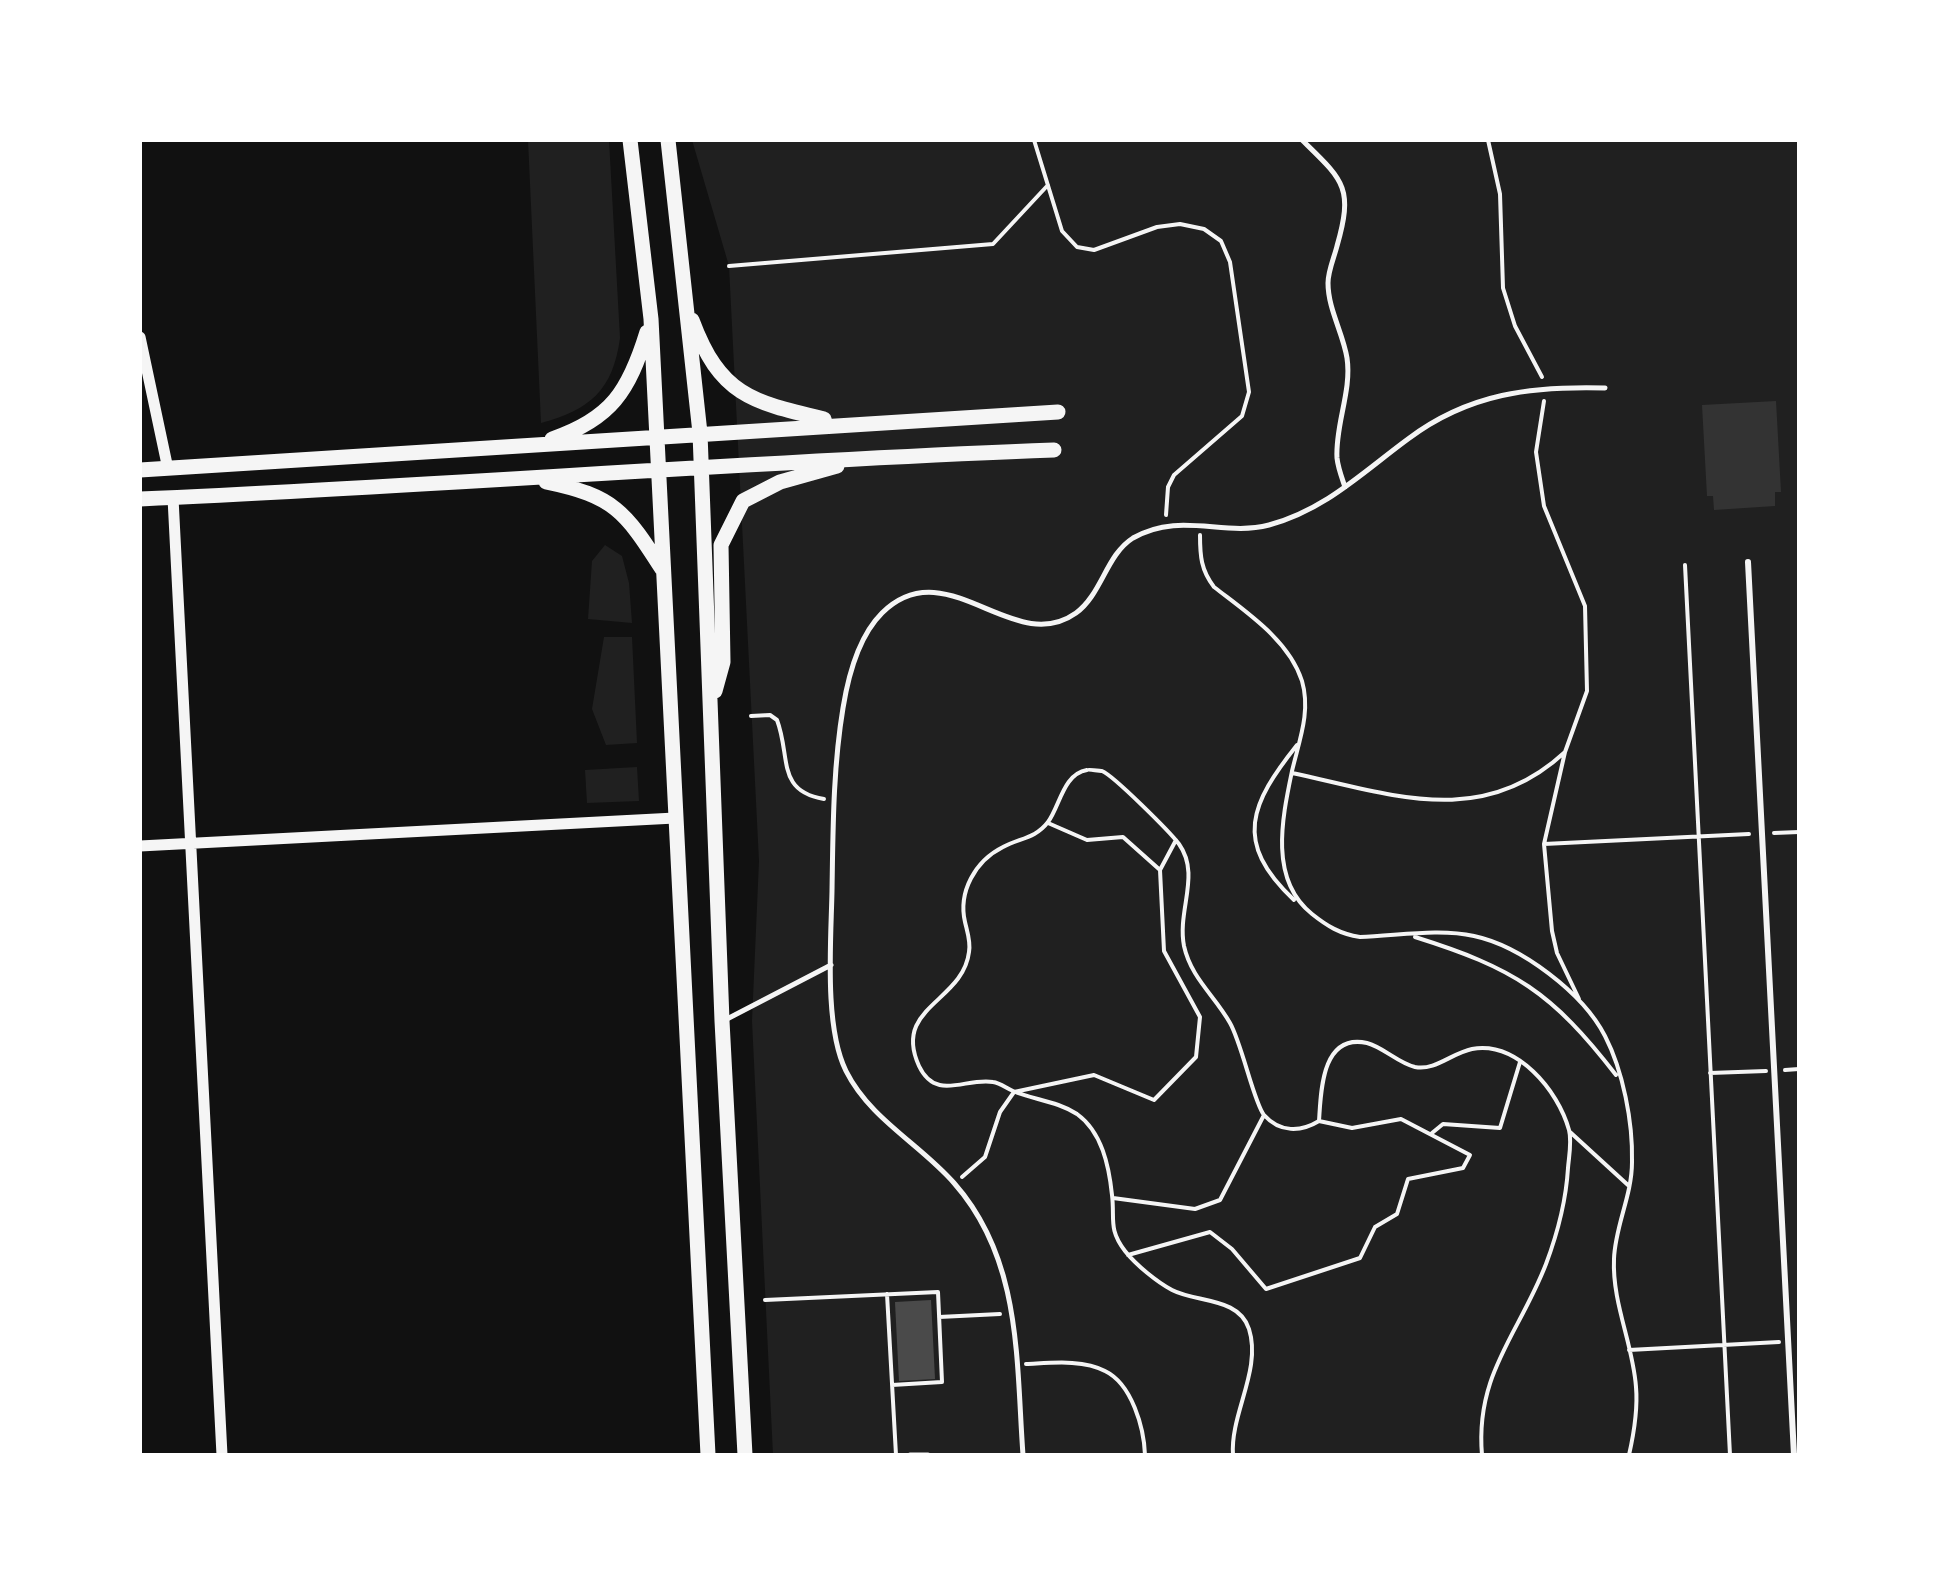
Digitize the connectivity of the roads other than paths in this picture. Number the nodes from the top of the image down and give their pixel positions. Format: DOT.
graph roads {
  1 [pos="668,140"];
  2 [pos="1302,140"];
  3 [pos="630,142"];
  4 [pos="684,296"];
  5 [pos="651,319"];
  6 [pos="140,337"];
  7 [pos="1606,388"];
  8 [pos="1058,412"];
  9 [pos="842,424"];
  10 [pos="700,432"];
  11 [pos="656,435"];
  12 [pos="525,448"];
  13 [pos="1054,450"];
  14 [pos="874,456"];
  15 [pos="168,469"];
  16 [pos="701,469"];
  17 [pos="140,470"];
  18 [pos="657,471"];
  19 [pos="523,477"];
  20 [pos="1345,488"];
  21 [pos="173,498"];
  22 [pos="140,499"];
  23 [pos="1748,562"];
  24 [pos="662,570"];
  25 [pos="710,709"];
  26 [pos="675,818"];
  27 [pos="191,843"];
  28 [pos="140,846"];
  29 [pos="831,965"];
  30 [pos="722,1021"];
  31 [pos="222,1455"];
  32 [pos="708,1455"];
  33 [pos="745,1455"];
  34 [pos="910,1455"];
  35 [pos="928,1455"];
  36 [pos="1022,1455"];
  37 [pos="1794,1455"];
  1 -- 4 [label="main road"];
  2 -- 20 [label="lane"];
  3 -- 5 [label="main road"];
  4 -- 9 [label="main road"];
  4 -- 10 [label="main road"];
  5 -- 11 [label="main road"];
  5 -- 12 [label="main road"];
  6 -- 15 [label="street"];
  7 -- 20 [label="lane"];
  8 -- 9 [label="main road"];
  9 -- 10 [label="main road"];
  10 -- 11 [label="main road"];
  10 -- 16 [label="main road"];
  11 -- 12 [label="main road"];
  11 -- 18 [label="main road"];
  12 -- 15 [label="main road"];
  13 -- 14 [label="main road"];
  14 -- 16 [label="main road"];
  14 -- 25 [label="main road"];
  15 -- 17 [label="main road"];
  16 -- 18 [label="main road"];
  16 -- 25 [label="main road"];
  18 -- 19 [label="main road"];
  18 -- 24 [label="main road"];
  19 -- 21 [label="main road"];
  19 -- 24 [label="main road"];
  20 -- 29 [label="lane"];
  21 -- 22 [label="main road"];
  21 -- 27 [label="street"];
  23 -- 37 [label="street"];
  24 -- 26 [label="main road"];
  25 -- 30 [label="main road"];
  26 -- 27 [label="street"];
  26 -- 32 [label="main road"];
  27 -- 28 [label="street"];
  27 -- 31 [label="street"];
  29 -- 30 [label="lane"];
  29 -- 36 [label="lane"];
  30 -- 33 [label="main road"];
  34 -- 35 [label="lane"];
}
